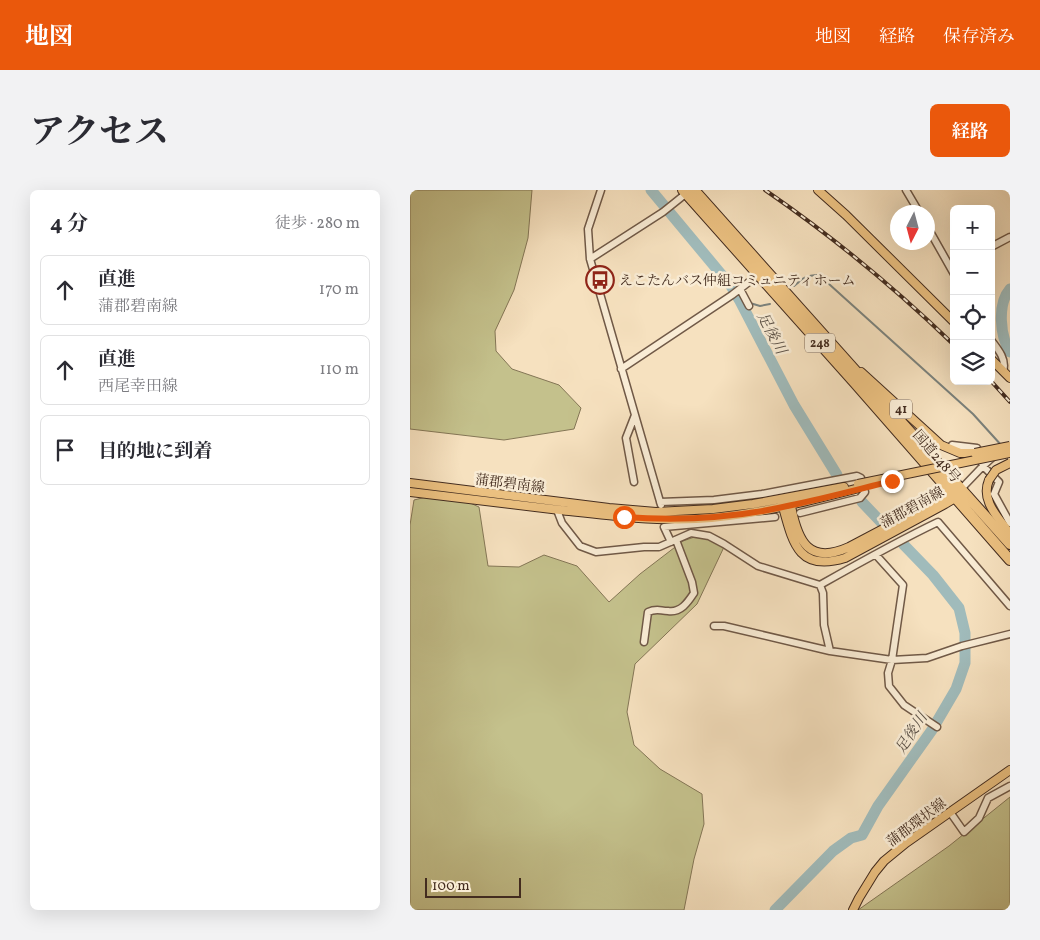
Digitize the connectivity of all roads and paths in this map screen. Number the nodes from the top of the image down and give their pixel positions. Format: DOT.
graph roads {
  1 [pos="601,190"];
  2 [pos="818,190"];
  3 [pos="906,190"];
  4 [pos="689,191"];
  5 [pos="915,205"];
  6 [pos="1010,237"];
  7 [pos="935,240"];
  8 [pos="995,245"];
  9 [pos="590,259"];
  10 [pos="950,265"];
  11 [pos="758,275"];
  12 [pos="739,289"];
  13 [pos="749,306"];
  14 [pos="950,318"];
  15 [pos="995,347"];
  16 [pos="835,349"];
  17 [pos="995,363"];
  18 [pos="621,369"];
  19 [pos="1003,371"];
  20 [pos="1010,378"];
  21 [pos="635,415"];
  22 [pos="952,445"];
  23 [pos="1010,446"];
  24 [pos="1001,450"];
  25 [pos="1010,455"];
  26 [pos="1010,463"];
  27 [pos="983,466"];
  28 [pos="634,482"];
  29 [pos="410,483"];
  30 [pos="859,486"];
  31 [pos="961,489"];
  32 [pos="410,492"];
  33 [pos="953,495"];
  34 [pos="784,503"];
  35 [pos="791,506"];
  36 [pos="557,510"];
  37 [pos="800,513"];
  38 [pos="775,517"];
  39 [pos="1010,523"];
  40 [pos="1010,534"];
  41 [pos="674,541"];
  42 [pos="1010,544"];
  43 [pos="876,555"];
  44 [pos="1010,560"];
  45 [pos="820,585"];
  46 [pos="1010,606"];
  47 [pos="714,626"];
  48 [pos="1010,634"];
  49 [pos="644,642"];
  50 [pos="830,651"];
  51 [pos="892,660"];
  52 [pos="935,726"];
  53 [pos="1010,770"];
  54 [pos="1010,786"];
  55 [pos="950,812"];
  56 [pos="853,910"];
  1 -- 9 [label="street"];
  2 -- 14 [label="main road"];
  3 -- 5 [label="street"];
  4 -- 9 [label="street"];
  4 -- 11 [label="highway, 国道248号 / 248"];
  4 -- 16 [label="highway, 国道248号 / 248"];
  6 -- 8 [label="street"];
  7 -- 10 [label="street"];
  9 -- 18 [label="street"];
  11 -- 12 [label="street"];
  11 -- 33 [label="highway, 国道248号 / 248"];
  12 -- 13 [label="street"];
  12 -- 18 [label="street"];
  15 -- 19 [label="street"];
  16 -- 23 [label="main road, 41, bridge"];
  16 -- 31 [label="highway, 国道248号 / 248"];
  17 -- 19 [label="main road"];
  18 -- 21 [label="street"];
  19 -- 20 [label="main road"];
  21 -- 28 [label="street"];
  21 -- 37 [label="street"];
  22 -- 27 [label="street"];
  24 -- 27 [label="street"];
  25 -- 30 [label="main road, bridge"];
  26 -- 40 [label="main road, bridge"];
  27 -- 31 [label="street"];
  27 -- 39 [label="street"];
  29 -- 34 [label="main road, 蒲郡碧南線"];
  30 -- 34 [label="main road"];
  30 -- 35 [label="main road"];
  31 -- 33 [label="main road, 蒲郡碧南線"];
  31 -- 42 [label="highway, 国道248号 / 248"];
  32 -- 36 [label="main road, 蒲郡碧南線"];
  33 -- 34 [label="main road, 蒲郡碧南線"];
  33 -- 35 [label="main road, 蒲郡碧南線"];
  33 -- 44 [label="highway, 国道248号 / 248"];
  34 -- 35 [label="main road, 蒲郡碧南線"];
  34 -- 36 [label="main road, 蒲郡碧南線"];
  36 -- 41 [label="street"];
  38 -- 41 [label="street"];
  41 -- 45 [label="street"];
  41 -- 49 [label="street"];
  43 -- 45 [label="street"];
  43 -- 46 [label="street"];
  43 -- 51 [label="street"];
  45 -- 50 [label="street"];
  47 -- 50 [label="street"];
  48 -- 51 [label="street"];
  50 -- 51 [label="street"];
  51 -- 52 [label="street"];
  53 -- 55 [label="main road, 蒲郡環状線"];
  54 -- 55 [label="street"];
  55 -- 56 [label="main road, 蒲郡環状線"];
}
